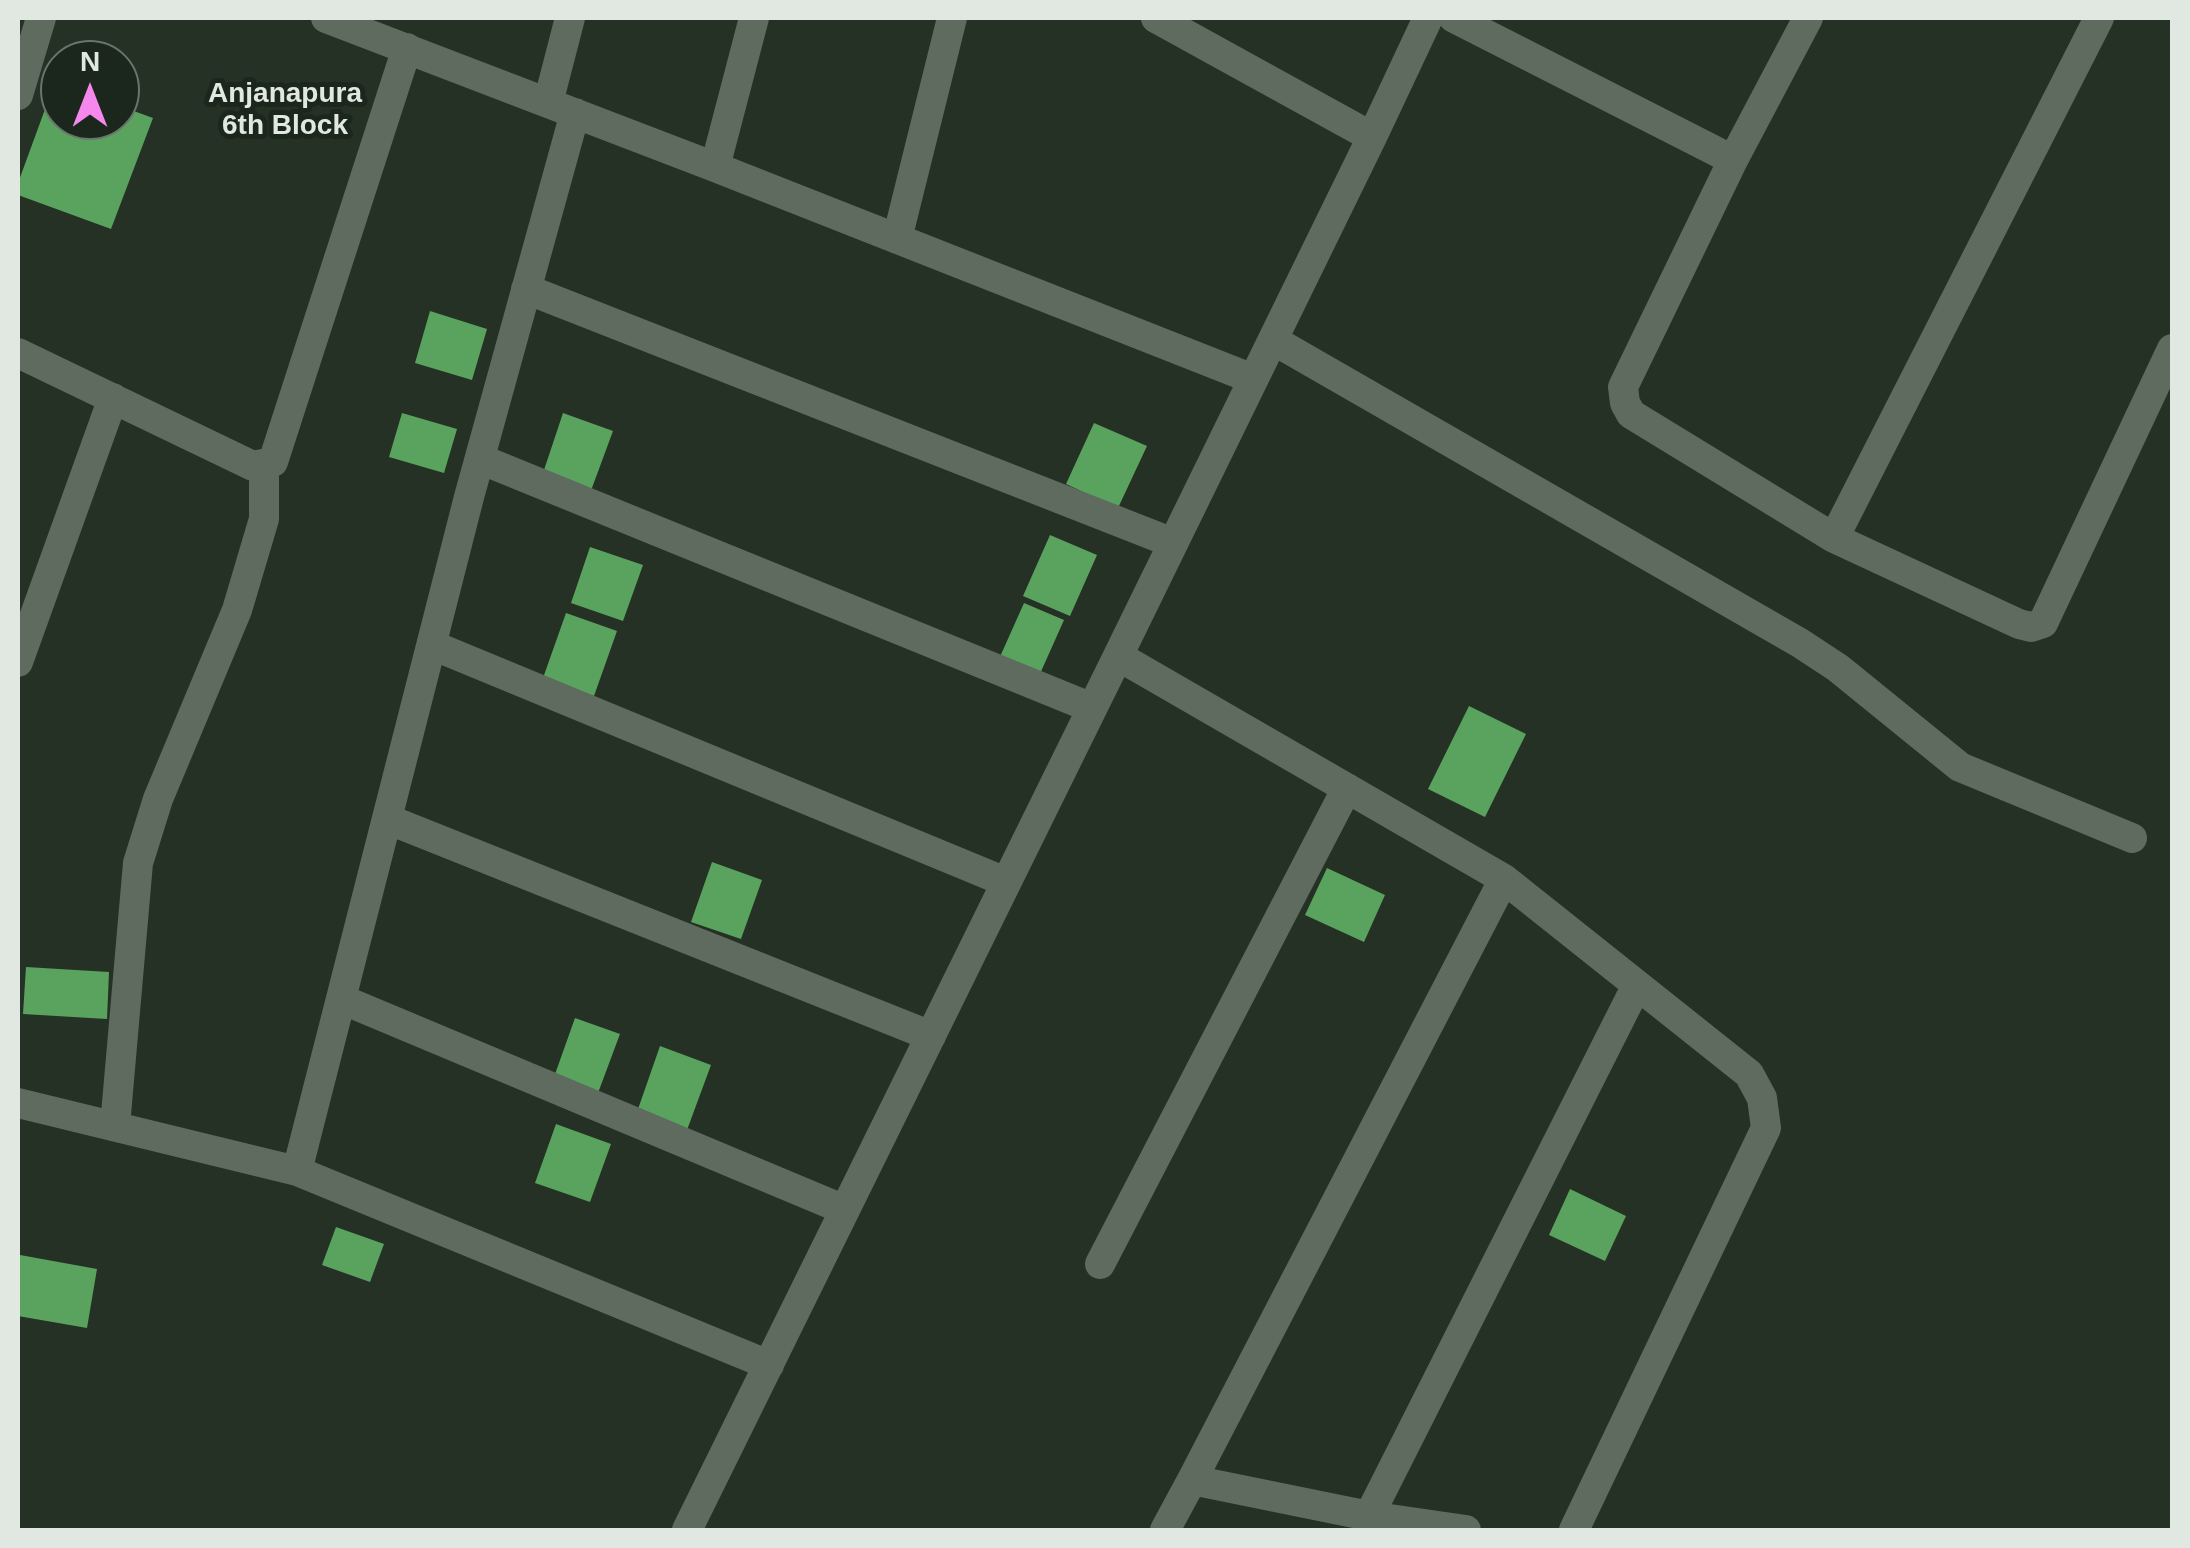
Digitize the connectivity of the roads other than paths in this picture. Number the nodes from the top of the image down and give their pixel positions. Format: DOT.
graph roads {
  1 [pos="41,18"];
  2 [pos="326,18"];
  3 [pos="570,18"];
  4 [pos="754,18"];
  5 [pos="952,18"];
  6 [pos="1156,18"];
  7 [pos="1428,18"];
  8 [pos="1454,18"];
  9 [pos="1808,18"];
  10 [pos="2099,18"];
  11 [pos="407,48"];
  12 [pos="18,94"];
  13 [pos="562,108"];
  14 [pos="1372,137"];
  15 [pos="1733,160"];
  16 [pos="715,167"];
  17 [pos="897,239"];
  18 [pos="526,289"];
  19 [pos="1272,340"];
  20 [pos="2172,349"];
  21 [pos="18,353"];
  22 [pos="1253,379"];
  23 [pos="113,398"];
  24 [pos="480,459"];
  25 [pos="264,466"];
  26 [pos="1834,538"];
  27 [pos="1173,543"];
  28 [pos="432,645"];
  29 [pos="1118,656"];
  30 [pos="18,662"];
  31 [pos="1092,708"];
  32 [pos="1347,788"];
  33 [pos="387,820"];
  34 [pos="2132,838"];
  35 [pos="1504,879"];
  36 [pos="1006,882"];
  37 [pos="1637,985"];
  38 [pos="341,998"];
  39 [pos="930,1036"];
  40 [pos="18,1103"];
  41 [pos="115,1126"];
  42 [pos="297,1171"];
  43 [pos="845,1210"];
  44 [pos="1100,1264"];
  45 [pos="769,1365"];
  46 [pos="1192,1480"];
  47 [pos="1369,1516"];
  48 [pos="687,1530"];
  49 [pos="1165,1530"];
  50 [pos="1466,1530"];
  51 [pos="1574,1530"];
  1 -- 12 [label="street"];
  2 -- 11 [label="street"];
  3 -- 13 [label="street"];
  4 -- 16 [label="street"];
  5 -- 17 [label="street"];
  6 -- 14 [label="street"];
  7 -- 14 [label="street"];
  8 -- 15 [label="street"];
  9 -- 15 [label="street"];
  10 -- 26 [label="street"];
  11 -- 13 [label="street"];
  11 -- 25 [label="street"];
  13 -- 16 [label="street"];
  13 -- 18 [label="street"];
  14 -- 19 [label="street"];
  15 -- 26 [label="street"];
  16 -- 17 [label="street"];
  17 -- 22 [label="street"];
  18 -- 24 [label="street"];
  18 -- 27 [label="street"];
  19 -- 22 [label="street"];
  19 -- 34 [label="street"];
  20 -- 26 [label="street"];
  21 -- 23 [label="street"];
  22 -- 27 [label="street"];
  23 -- 25 [label="street"];
  23 -- 30 [label="street"];
  24 -- 28 [label="street"];
  24 -- 31 [label="street"];
  25 -- 41 [label="street"];
  27 -- 29 [label="street"];
  28 -- 33 [label="street"];
  28 -- 36 [label="street"];
  29 -- 31 [label="street"];
  29 -- 32 [label="street"];
  31 -- 36 [label="street"];
  32 -- 35 [label="street"];
  32 -- 44 [label="street"];
  33 -- 38 [label="street"];
  33 -- 39 [label="street"];
  35 -- 37 [label="street"];
  35 -- 46 [label="street"];
  36 -- 39 [label="street"];
  37 -- 47 [label="street"];
  37 -- 51 [label="street"];
  38 -- 42 [label="street"];
  38 -- 43 [label="street"];
  39 -- 43 [label="street"];
  40 -- 41 [label="street"];
  41 -- 42 [label="street"];
  42 -- 45 [label="street"];
  43 -- 45 [label="street"];
  45 -- 48 [label="street"];
  46 -- 47 [label="street"];
  46 -- 49 [label="street"];
  47 -- 50 [label="street"];
}
